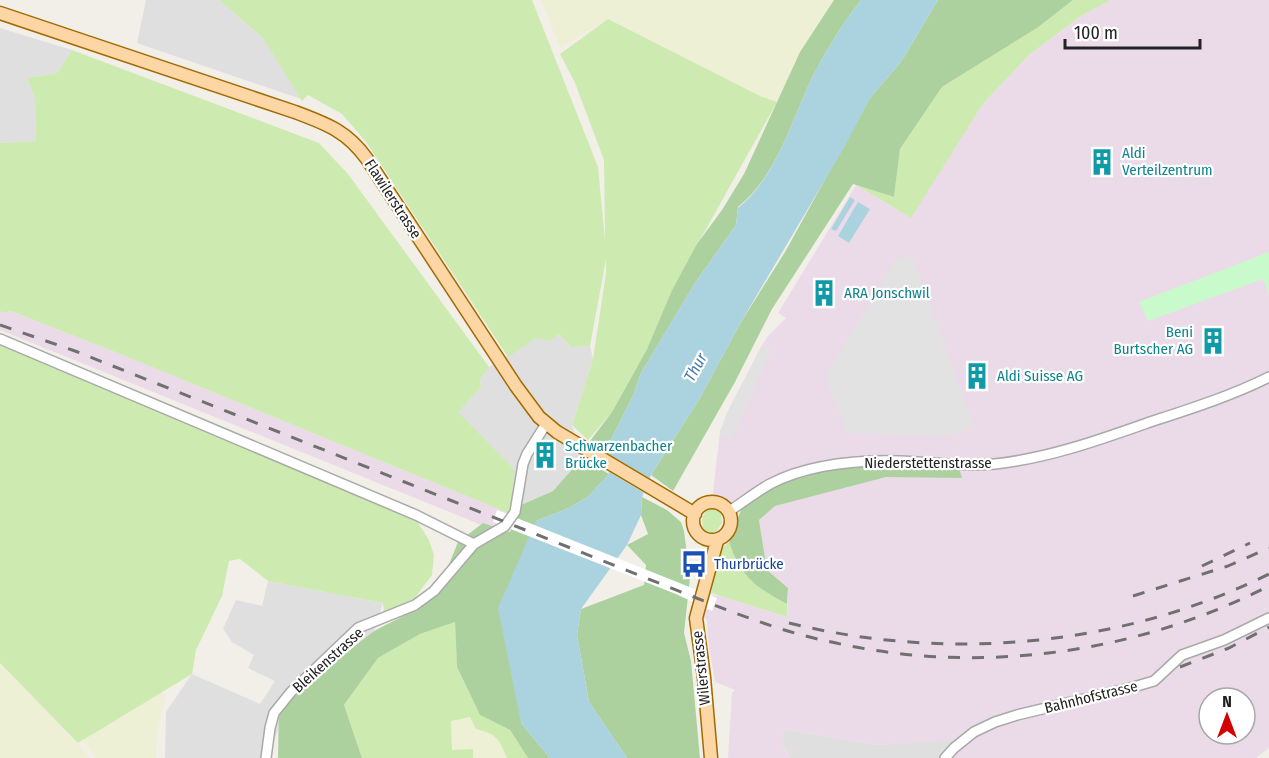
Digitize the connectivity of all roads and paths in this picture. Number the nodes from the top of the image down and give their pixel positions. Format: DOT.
graph roads {
  1 [pos="0,13"];
  2 [pos="0,339"];
  3 [pos="1269,377"];
  4 [pos="546,424"];
  5 [pos="728,512"];
  6 [pos="695,514"];
  7 [pos="704,539"];
  8 [pos="717,541"];
  9 [pos="474,544"];
  10 [pos="706,579"];
  11 [pos="1269,618"];
  12 [pos="266,758"];
  13 [pos="711,758"];
  14 [pos="945,758"];
  1 -- 4 [label="main road, Flawilerstrasse"];
  2 -- 9 [label="street"];
  3 -- 5 [label="street, Niederstettenstrasse"];
  4 -- 6 [label="main road, Flawilerstrasse"];
  4 -- 9 [label="street, Bleikenstrasse"];
  5 -- 6 [label="main road"];
  5 -- 8 [label="main road, Wilerstrasse"];
  6 -- 7 [label="main road, Wilerstrasse"];
  7 -- 8 [label="main road"];
  7 -- 10 [label="main road, Wilerstrasse"];
  8 -- 10 [label="main road, Wilerstrasse"];
  9 -- 12 [label="street, Bleikenstrasse"];
  10 -- 13 [label="main road, Wilerstrasse"];
  11 -- 14 [label="street, Bahnhofstrasse"];
}
